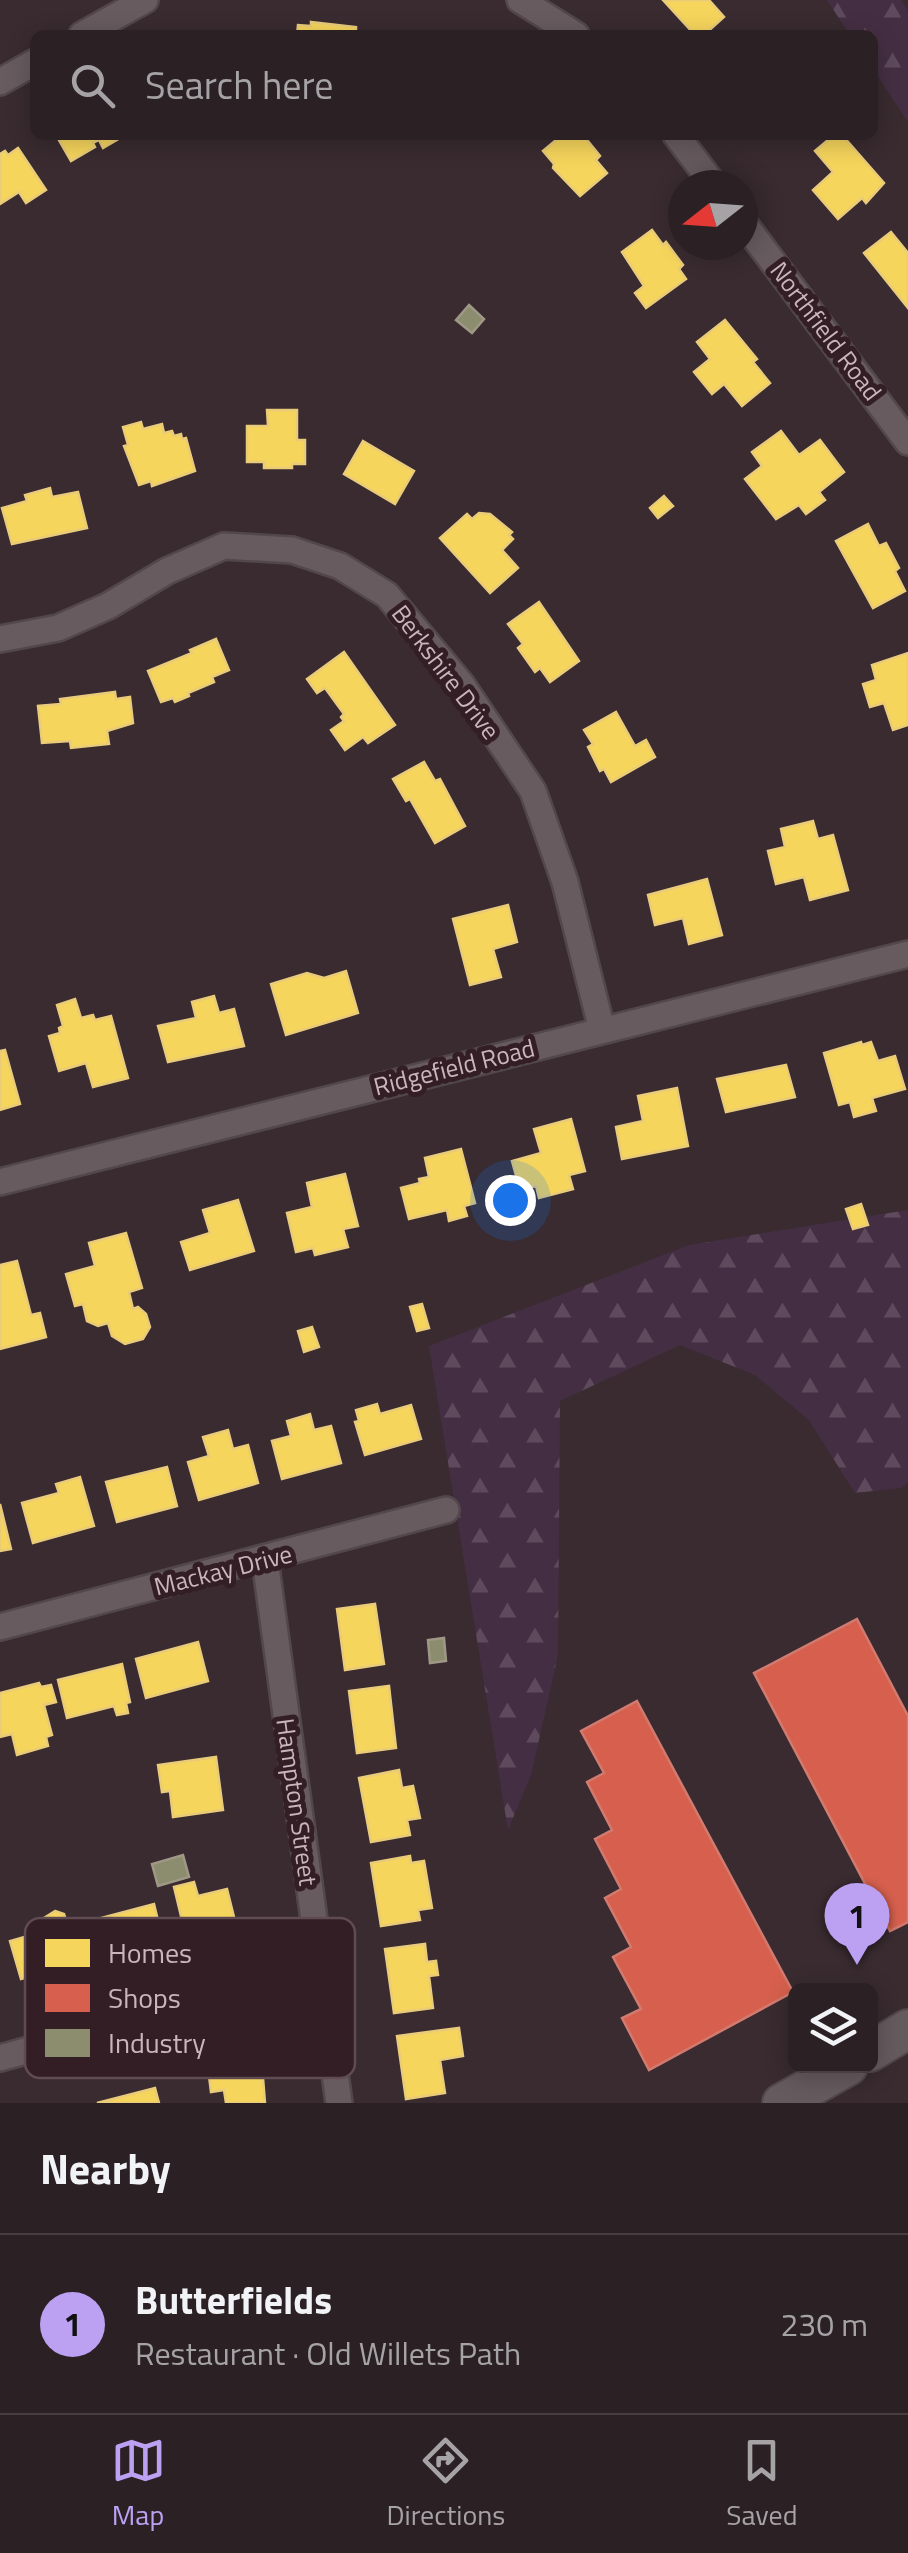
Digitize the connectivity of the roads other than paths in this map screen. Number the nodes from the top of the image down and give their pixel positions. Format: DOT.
graph roads {
  1 [pos="146,0"];
  2 [pos="520,0"];
  3 [pos="91,30"];
  4 [pos="568,30"];
  5 [pos="30,65"];
  6 [pos="0,82"];
  7 [pos="680,140"];
  8 [pos="703,170"];
  9 [pos="758,242"];
  10 [pos="908,442"];
  11 [pos="0,639"];
  12 [pos="908,954"];
  13 [pos="602,1030"];
  14 [pos="0,1182"];
  15 [pos="446,1510"];
  16 [pos="265,1560"];
  17 [pos="0,1627"];
  18 [pos="313,1918"];
  19 [pos="908,2029"];
  20 [pos="878,2047"];
  21 [pos="25,2051"];
  22 [pos="0,2058"];
  23 [pos="836,2073"];
  24 [pos="336,2078"];
  25 [pos="340,2103"];
  26 [pos="782,2103"];
  1 -- 3 [label="street"];
  2 -- 4 [label="street"];
  5 -- 6 [label="street"];
  7 -- 8 [label="street"];
  9 -- 10 [label="street, Northfield Road"];
  11 -- 13 [label="street, Berkshire Drive"];
  12 -- 13 [label="street, Ridgefield Road"];
  13 -- 14 [label="street, Ridgefield Road"];
  15 -- 16 [label="street, Mackay Drive"];
  16 -- 17 [label="street, Mackay Drive"];
  16 -- 18 [label="street, Hampton Street"];
  19 -- 20 [label="main road"];
  21 -- 22 [label="street"];
  23 -- 26 [label="main road"];
  24 -- 25 [label="street, Hampton Street"];
}
